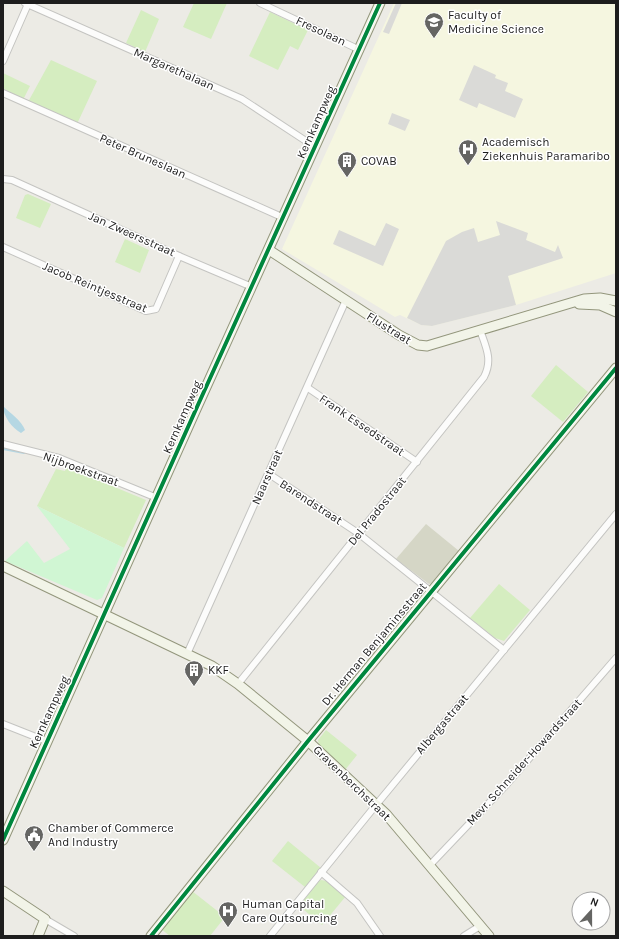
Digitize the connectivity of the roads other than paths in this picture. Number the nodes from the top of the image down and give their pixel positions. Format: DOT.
graph roads {
  1 [pos="260,3"];
  2 [pos="380,3"];
  3 [pos="27,4"];
  4 [pos="360,50"];
  5 [pos="3,61"];
  6 [pos="3,93"];
  7 [pos="315,147"];
  8 [pos="3,179"];
  9 [pos="284,218"];
  10 [pos="3,247"];
  11 [pos="269,250"];
  12 [pos="179,256"];
  13 [pos="252,287"];
  14 [pos="346,300"];
  15 [pos="616,301"];
  16 [pos="568,304"];
  17 [pos="616,312"];
  18 [pos="480,330"];
  19 [pos="616,368"];
  20 [pos="308,388"];
  21 [pos="3,444"];
  22 [pos="417,462"];
  23 [pos="269,474"];
  24 [pos="157,498"];
  25 [pos="616,514"];
  26 [pos="358,532"];
  27 [pos="3,566"];
  28 [pos="431,591"];
  29 [pos="105,614"];
  30 [pos="504,650"];
  31 [pos="187,654"];
  32 [pos="616,658"];
  33 [pos="238,684"];
  34 [pos="3,724"];
  35 [pos="46,741"];
  36 [pos="308,741"];
  37 [pos="376,805"];
  38 [pos="3,840"];
  39 [pos="430,865"];
  40 [pos="321,872"];
  41 [pos="3,891"];
  42 [pos="45,919"];
  43 [pos="480,926"];
  44 [pos="38,936"];
  45 [pos="74,936"];
  46 [pos="150,936"];
  47 [pos="271,936"];
  48 [pos="380,936"];
  49 [pos="464,936"];
  50 [pos="489,936"];
  1 -- 4 [label="street, Fresolaan"];
  2 -- 4 [label="street, Kernkampweg"];
  3 -- 5 [label="street"];
  3 -- 7 [label="street, Margarethalaan"];
  4 -- 7 [label="street, Kernkampweg"];
  6 -- 9 [label="street, Peter Bruneslaan"];
  7 -- 9 [label="street, Kernkampweg"];
  8 -- 12 [label="street, Jan Zweersstraat"];
  9 -- 11 [label="street, Kernkampweg"];
  10 -- 12 [label="street, Jacob Reintjesstraat"];
  11 -- 13 [label="street, Kernkampweg"];
  11 -- 14 [label="street, Flustraat"];
  12 -- 13 [label="street, Jan Zweersstraat"];
  13 -- 24 [label="street, Kernkampweg"];
  14 -- 18 [label="street, Flustraat"];
  14 -- 20 [label="street, Naarstraat"];
  15 -- 16 [label="street, Flustraat"];
  16 -- 17 [label="street, Flustraat"];
  16 -- 18 [label="street, Flustraat"];
  18 -- 22 [label="street, Del Pradostraat"];
  19 -- 28 [label="street, Dr. Herman Benjaminsstraat"];
  20 -- 22 [label="street, Frank Essedstraat"];
  20 -- 23 [label="street, Naarstraat"];
  21 -- 24 [label="street, Nijbroekstraat"];
  22 -- 26 [label="street, Del Pradostraat"];
  23 -- 26 [label="street, Barendstraat"];
  23 -- 31 [label="street, Naarstraat"];
  24 -- 29 [label="street, Kernkampweg"];
  25 -- 30 [label="street, Albergastraat"];
  26 -- 28 [label="street, Barendstraat"];
  26 -- 33 [label="street, Del Pradostraat"];
  27 -- 29 [label="street, Gravenberchstraat"];
  28 -- 30 [label="street, Barendstraat"];
  28 -- 36 [label="street, Dr. Herman Benjaminsstraat"];
  29 -- 31 [label="street, Gravenberchstraat"];
  29 -- 35 [label="street, Kernkampweg"];
  30 -- 37 [label="street, Albergastraat"];
  31 -- 33 [label="street, Gravenberchstraat"];
  32 -- 39 [label="street, Mevr. Schneider-Howardstraat"];
  33 -- 36 [label="street, Gravenberchstraat"];
  34 -- 35 [label="street"];
  35 -- 38 [label="street, Kernkampweg"];
  36 -- 37 [label="street, Gravenberchstraat"];
  36 -- 46 [label="street, Dr. Herman Benjaminsstraat"];
  37 -- 39 [label="street, Gravenberchstraat"];
  37 -- 40 [label="street, Albergastraat"];
  39 -- 43 [label="street, Gravenberchstraat"];
  40 -- 47 [label="street, Albergastraat"];
  40 -- 48 [label="street"];
  41 -- 42 [label="street"];
  42 -- 44 [label="street"];
  42 -- 45 [label="street"];
  43 -- 49 [label="street"];
  43 -- 50 [label="street, Gravenberchstraat"];
}
